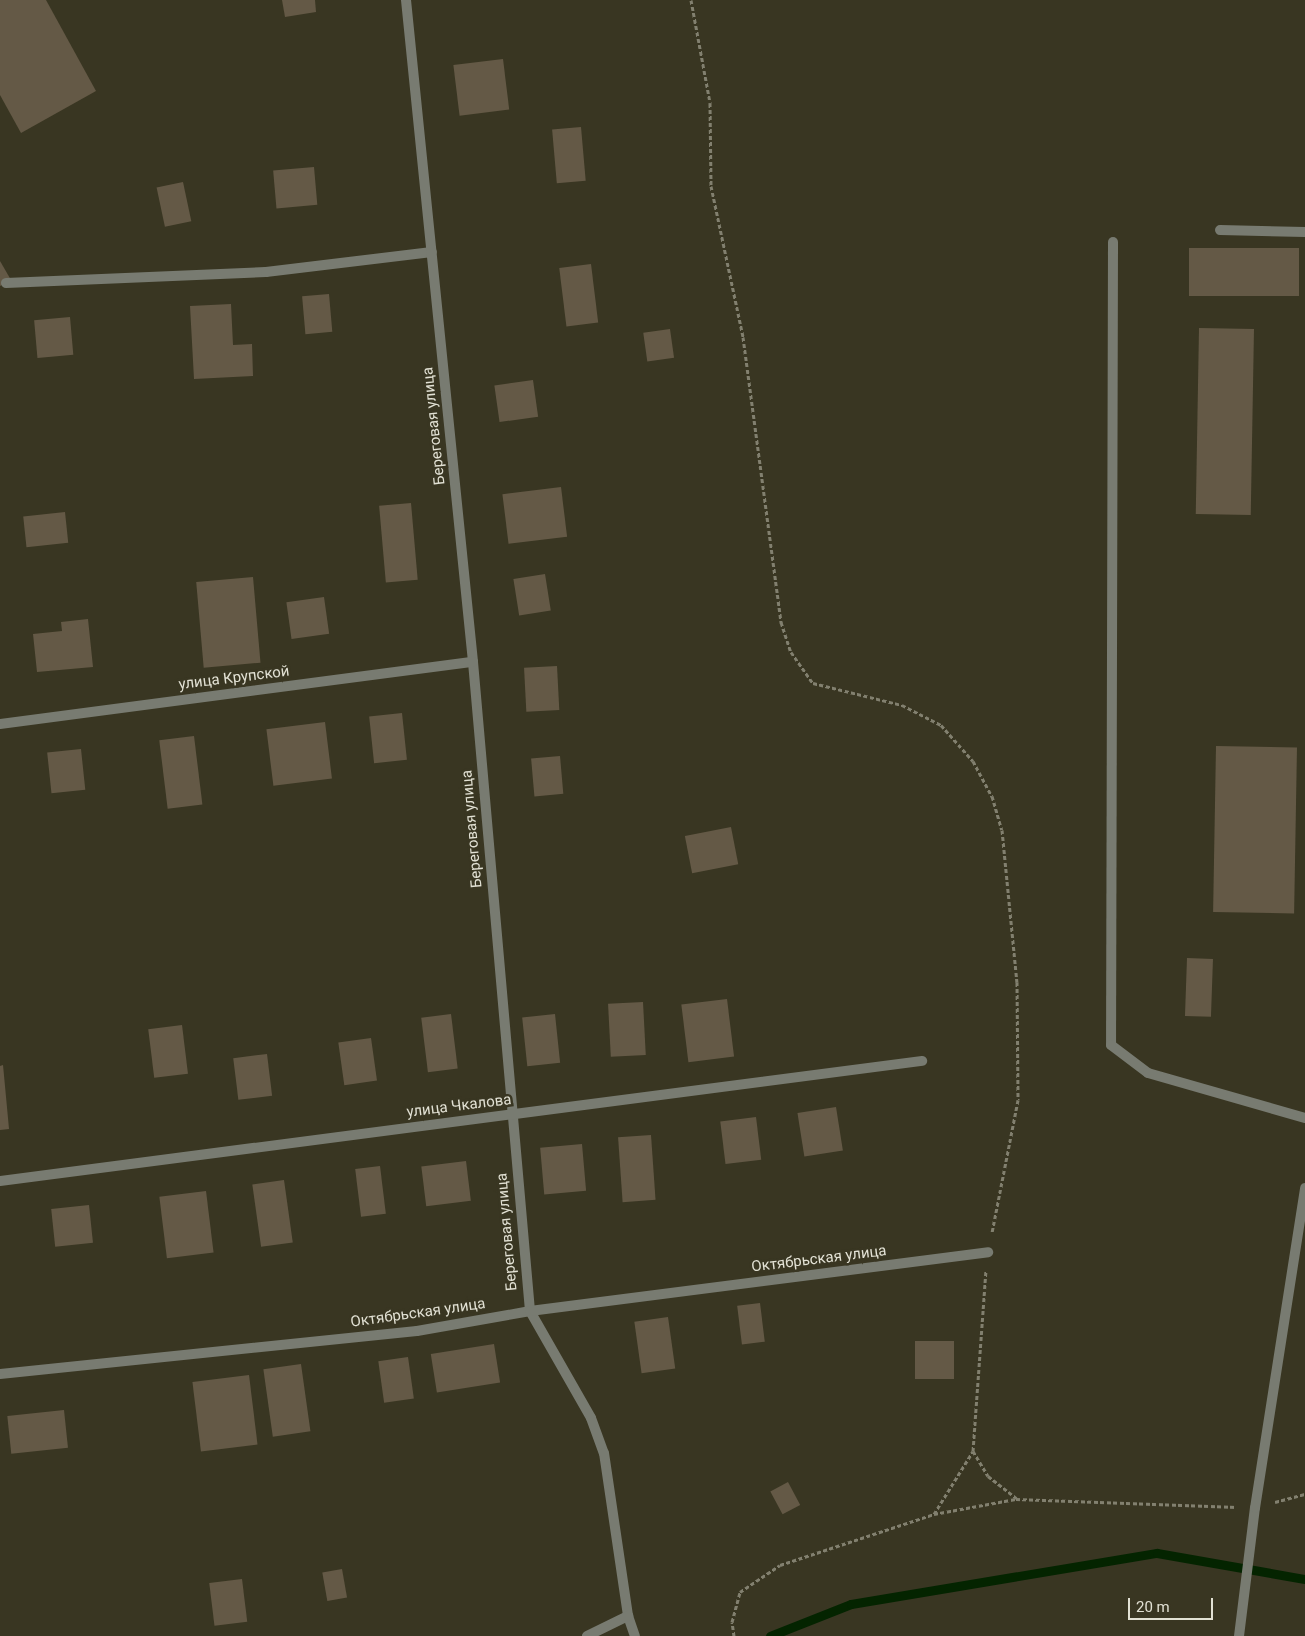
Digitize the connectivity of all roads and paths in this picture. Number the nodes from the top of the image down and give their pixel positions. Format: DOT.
graph roads {
  1 [pos="406,0"];
  2 [pos="691,0"];
  3 [pos="1220,230"];
  4 [pos="1305,232"];
  5 [pos="1113,242"];
  6 [pos="432,252"];
  7 [pos="6,284"];
  8 [pos="473,662"];
  9 [pos="0,724"];
  10 [pos="922,1061"];
  11 [pos="511,1115"];
  12 [pos="1305,1118"];
  13 [pos="0,1181"];
  14 [pos="1305,1188"];
  15 [pos="988,1252"];
  16 [pos="530,1311"];
  17 [pos="0,1374"];
  18 [pos="972,1451"];
  19 [pos="1305,1494"];
  20 [pos="1016,1499"];
  21 [pos="1255,1508"];
  22 [pos="934,1514"];
  23 [pos="628,1616"];
  24 [pos="587,1636"];
  25 [pos="635,1636"];
  26 [pos="734,1636"];
  27 [pos="1239,1636"];
  1 -- 6 [label="street, Береговая улица"];
  2 -- 15 [label="path"];
  3 -- 4 [label="street"];
  5 -- 12 [label="street"];
  6 -- 7 [label="street"];
  6 -- 8 [label="street, Береговая улица"];
  8 -- 9 [label="street, улица Крупской"];
  8 -- 11 [label="street, Береговая улица"];
  10 -- 11 [label="street, улица Чкалова"];
  11 -- 13 [label="street, улица Чкалова"];
  11 -- 16 [label="street, Береговая улица"];
  14 -- 21 [label="street"];
  15 -- 16 [label="street, Октябрьская улица"];
  15 -- 18 [label="path"];
  16 -- 17 [label="street, Октябрьская улица"];
  16 -- 23 [label="street, Береговая улица"];
  18 -- 20 [label="path"];
  18 -- 22 [label="path"];
  19 -- 21 [label="path"];
  20 -- 21 [label="path"];
  20 -- 22 [label="path"];
  21 -- 27 [label="street"];
  22 -- 26 [label="path"];
  23 -- 24 [label="street"];
  23 -- 25 [label="street, Береговая улица"];
}
